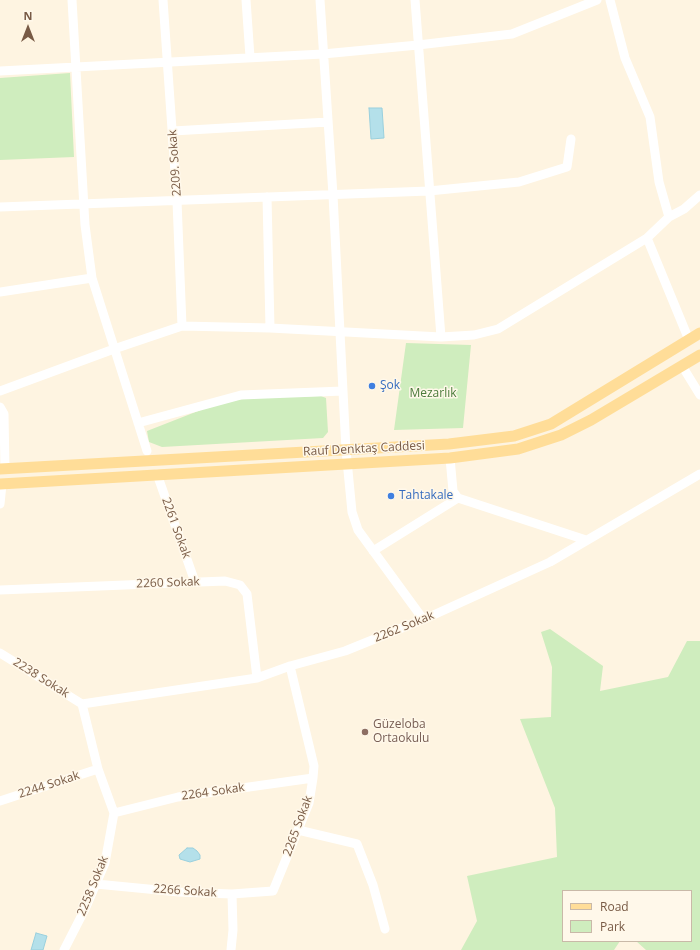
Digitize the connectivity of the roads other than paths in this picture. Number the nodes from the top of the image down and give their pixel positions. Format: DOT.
graph roads {
  1 [pos="72,0"];
  2 [pos="163,0"];
  3 [pos="246,0"];
  4 [pos="320,0"];
  5 [pos="415,0"];
  6 [pos="597,0"];
  7 [pos="610,0"];
  8 [pos="418,45"];
  9 [pos="323,54"];
  10 [pos="250,57"];
  11 [pos="168,61"];
  12 [pos="76,66"];
  13 [pos="0,71"];
  14 [pos="328,122"];
  15 [pos="173,131"];
  16 [pos="571,139"];
  17 [pos="429,191"];
  18 [pos="333,195"];
  19 [pos="700,195"];
  20 [pos="267,197"];
  21 [pos="177,201"];
  22 [pos="84,204"];
  23 [pos="0,207"];
  24 [pos="669,217"];
  25 [pos="647,238"];
  26 [pos="92,278"];
  27 [pos="0,292"];
  28 [pos="182,326"];
  29 [pos="270,328"];
  30 [pos="339,332"];
  31 [pos="700,333"];
  32 [pos="441,337"];
  33 [pos="689,340"];
  34 [pos="114,349"];
  35 [pos="700,355"];
  36 [pos="685,364"];
  37 [pos="0,391"];
  38 [pos="343,391"];
  39 [pos="700,395"];
  40 [pos="0,407"];
  41 [pos="138,423"];
  42 [pos="346,450"];
  43 [pos="146,451"];
  44 [pos="450,458"];
  45 [pos="348,464"];
  46 [pos="2,469"];
  47 [pos="157,474"];
  48 [pos="700,474"];
  49 [pos="1,484"];
  50 [pos="458,498"];
  51 [pos="0,504"];
  52 [pos="586,540"];
  53 [pos="373,551"];
  54 [pos="195,582"];
  55 [pos="0,590"];
  56 [pos="423,620"];
  57 [pos="0,653"];
  58 [pos="290,666"];
  59 [pos="257,678"];
  60 [pos="82,704"];
  61 [pos="98,769"];
  62 [pos="313,778"];
  63 [pos="0,801"];
  64 [pos="114,813"];
  65 [pos="298,830"];
  66 [pos="96,884"];
  67 [pos="273,891"];
  68 [pos="232,894"];
  69 [pos="384,929"];
  70 [pos="64,950"];
  71 [pos="231,950"];
  1 -- 12 [label="street"];
  2 -- 11 [label="street, 2209. Sokak"];
  3 -- 10 [label="street"];
  4 -- 9 [label="street"];
  5 -- 8 [label="street"];
  6 -- 8 [label="street"];
  7 -- 24 [label="street"];
  8 -- 9 [label="street"];
  8 -- 17 [label="street"];
  9 -- 10 [label="street"];
  9 -- 14 [label="street"];
  10 -- 11 [label="street"];
  11 -- 12 [label="street"];
  11 -- 15 [label="street, 2209. Sokak"];
  12 -- 13 [label="street"];
  12 -- 22 [label="street"];
  14 -- 15 [label="street"];
  14 -- 18 [label="street"];
  15 -- 21 [label="street, 2209. Sokak"];
  16 -- 17 [label="street"];
  17 -- 18 [label="street"];
  17 -- 32 [label="street"];
  18 -- 20 [label="street"];
  18 -- 30 [label="street"];
  19 -- 24 [label="street"];
  20 -- 21 [label="street"];
  20 -- 29 [label="street"];
  21 -- 22 [label="street"];
  21 -- 28 [label="street, 2209. Sokak"];
  22 -- 23 [label="street"];
  22 -- 26 [label="street"];
  24 -- 25 [label="street"];
  25 -- 32 [label="street"];
  25 -- 33 [label="street"];
  26 -- 27 [label="street"];
  26 -- 34 [label="street"];
  28 -- 29 [label="street"];
  28 -- 34 [label="street"];
  29 -- 30 [label="street"];
  30 -- 32 [label="street"];
  30 -- 38 [label="street"];
  31 -- 33 [label="main road, Rauf Denktaş Caddesi"];
  33 -- 42 [label="main road, Rauf Denktaş Caddesi"];
  34 -- 37 [label="street"];
  34 -- 41 [label="street"];
  35 -- 36 [label="main road, Rauf Denktaş Caddesi"];
  36 -- 39 [label="street"];
  36 -- 44 [label="main road, Rauf Denktaş Caddesi"];
  38 -- 41 [label="street"];
  38 -- 42 [label="street"];
  40 -- 46 [label="street"];
  41 -- 43 [label="street"];
  42 -- 45 [label="street"];
  42 -- 46 [label="main road, Rauf Denktaş Caddesi"];
  44 -- 45 [label="main road, Rauf Denktaş Caddesi"];
  44 -- 50 [label="street"];
  45 -- 47 [label="main road, Rauf Denktaş Caddesi"];
  45 -- 53 [label="street"];
  47 -- 49 [label="main road, Rauf Denktaş Caddesi"];
  47 -- 54 [label="street, 2261 Sokak"];
  48 -- 52 [label="street, 2262 Sokak"];
  49 -- 51 [label="street"];
  50 -- 52 [label="street"];
  50 -- 53 [label="street"];
  52 -- 56 [label="street, 2262 Sokak"];
  53 -- 56 [label="street"];
  54 -- 55 [label="street, 2260 Sokak"];
  54 -- 59 [label="street, 2260 Sokak"];
  56 -- 58 [label="street, 2262 Sokak"];
  57 -- 60 [label="street, 2238 Sokak"];
  58 -- 59 [label="street, 2262 Sokak"];
  58 -- 62 [label="street, 2265 Sokak"];
  59 -- 60 [label="street, 2262 Sokak"];
  60 -- 61 [label="street"];
  61 -- 63 [label="street, 2244 Sokak"];
  61 -- 64 [label="street"];
  62 -- 64 [label="street, 2264 Sokak"];
  62 -- 65 [label="street, 2265 Sokak"];
  64 -- 66 [label="street, 2258 Sokak"];
  65 -- 67 [label="street, 2265 Sokak"];
  65 -- 69 [label="street"];
  66 -- 68 [label="street, 2266 Sokak"];
  66 -- 70 [label="street, 2258 Sokak"];
  67 -- 68 [label="street, 2266 Sokak"];
  68 -- 71 [label="street"];
}
